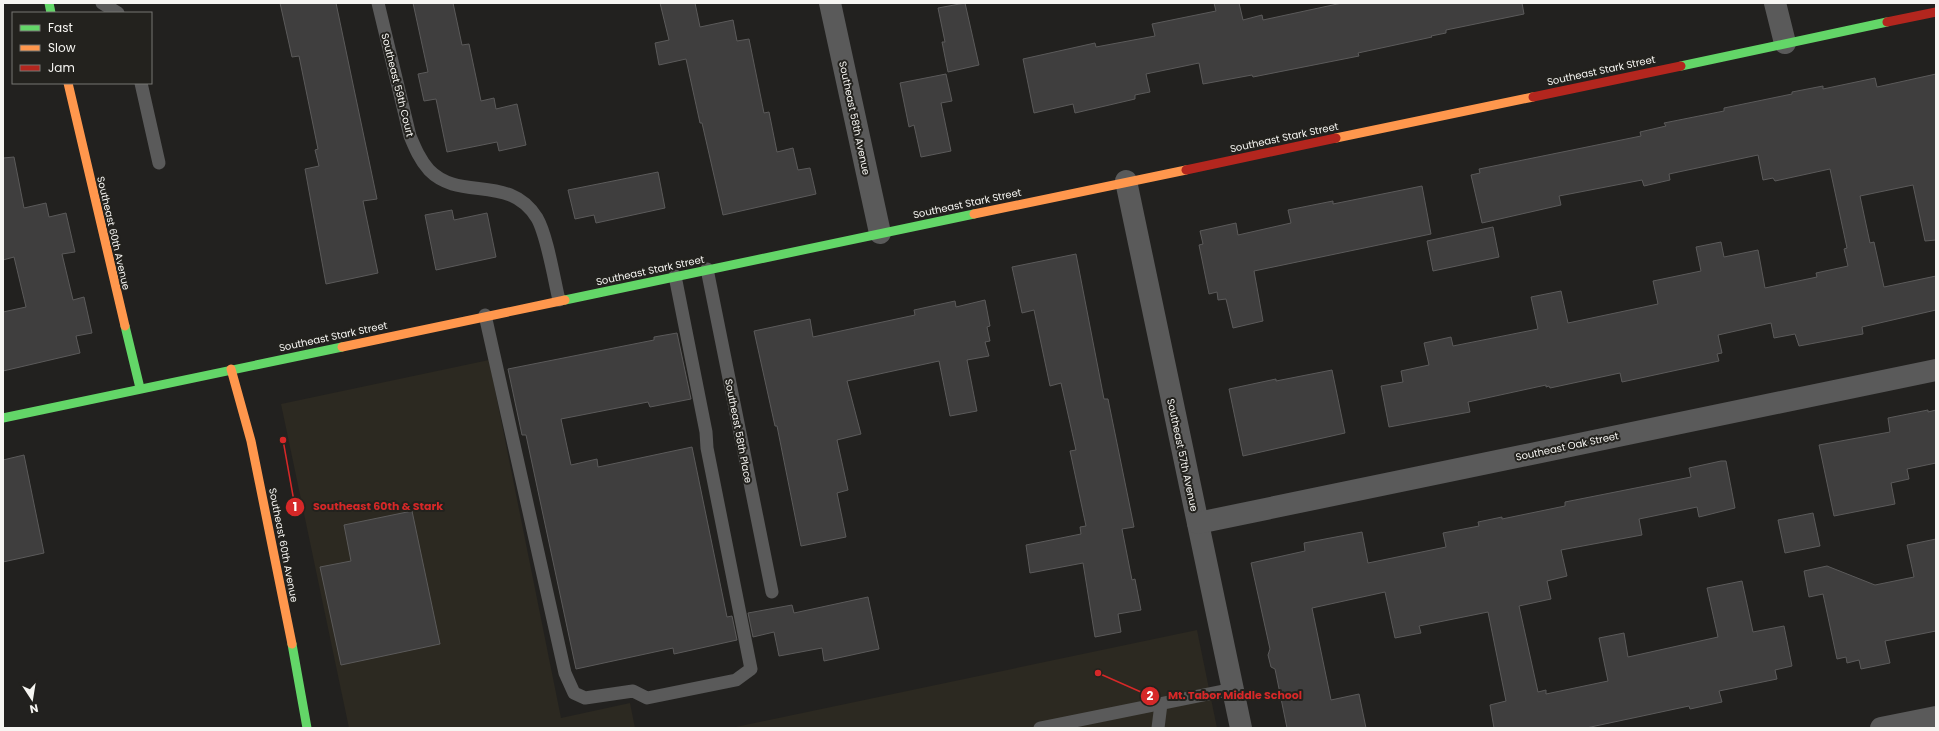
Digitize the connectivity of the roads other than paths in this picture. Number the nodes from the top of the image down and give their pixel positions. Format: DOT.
graph roads {
  1 [pos="102,3"];
  2 [pos="378,3"];
  3 [pos="830,3"];
  4 [pos="1775,3"];
  5 [pos="116,12"];
  6 [pos="1936,12"];
  7 [pos="1785,43"];
  8 [pos="68,84"];
  9 [pos="140,84"];
  10 [pos="159,163"];
  11 [pos="1126,181"];
  12 [pos="880,233"];
  13 [pos="707,269"];
  14 [pos="675,276"];
  15 [pos="559,300"];
  16 [pos="485,316"];
  17 [pos="231,369"];
  18 [pos="1936,370"];
  19 [pos="140,388"];
  20 [pos="3,418"];
  21 [pos="1198,523"];
  22 [pos="772,592"];
  23 [pos="1233,689"];
  24 [pos="1161,704"];
  25 [pos="1936,717"];
  26 [pos="306,728"];
  27 [pos="1040,728"];
  28 [pos="1158,728"];
  29 [pos="1241,728"];
  30 [pos="1882,728"];
  1 -- 5 [label="lane"];
  2 -- 15 [label="lane, Southeast 59th Court"];
  3 -- 12 [label="street, Southeast 58th Avenue"];
  4 -- 7 [label="street"];
  6 -- 7 [label="street, Southeast Stark Street"];
  7 -- 11 [label="street, Southeast Stark Street"];
  8 -- 19 [label="street, Southeast 60th Avenue"];
  9 -- 10 [label="lane"];
  11 -- 12 [label="street, Southeast Stark Street"];
  11 -- 21 [label="street, Southeast 57th Avenue"];
  12 -- 13 [label="street, Southeast Stark Street"];
  13 -- 14 [label="street, Southeast Stark Street"];
  13 -- 22 [label="lane, Southeast 58th Place"];
  14 -- 15 [label="street, Southeast Stark Street"];
  14 -- 16 [label="lane"];
  15 -- 16 [label="street, Southeast Stark Street"];
  16 -- 17 [label="street, Southeast Stark Street"];
  17 -- 19 [label="street, Southeast Stark Street"];
  17 -- 26 [label="street, Southeast 60th Avenue"];
  18 -- 21 [label="street, Southeast Oak Street"];
  19 -- 20 [label="street, Southeast Stark Street"];
  21 -- 23 [label="street, Southeast 57th Avenue"];
  23 -- 24 [label="lane"];
  23 -- 29 [label="street, Southeast 57th Avenue"];
  24 -- 27 [label="lane"];
  24 -- 28 [label="lane"];
  25 -- 30 [label="street"];
}
